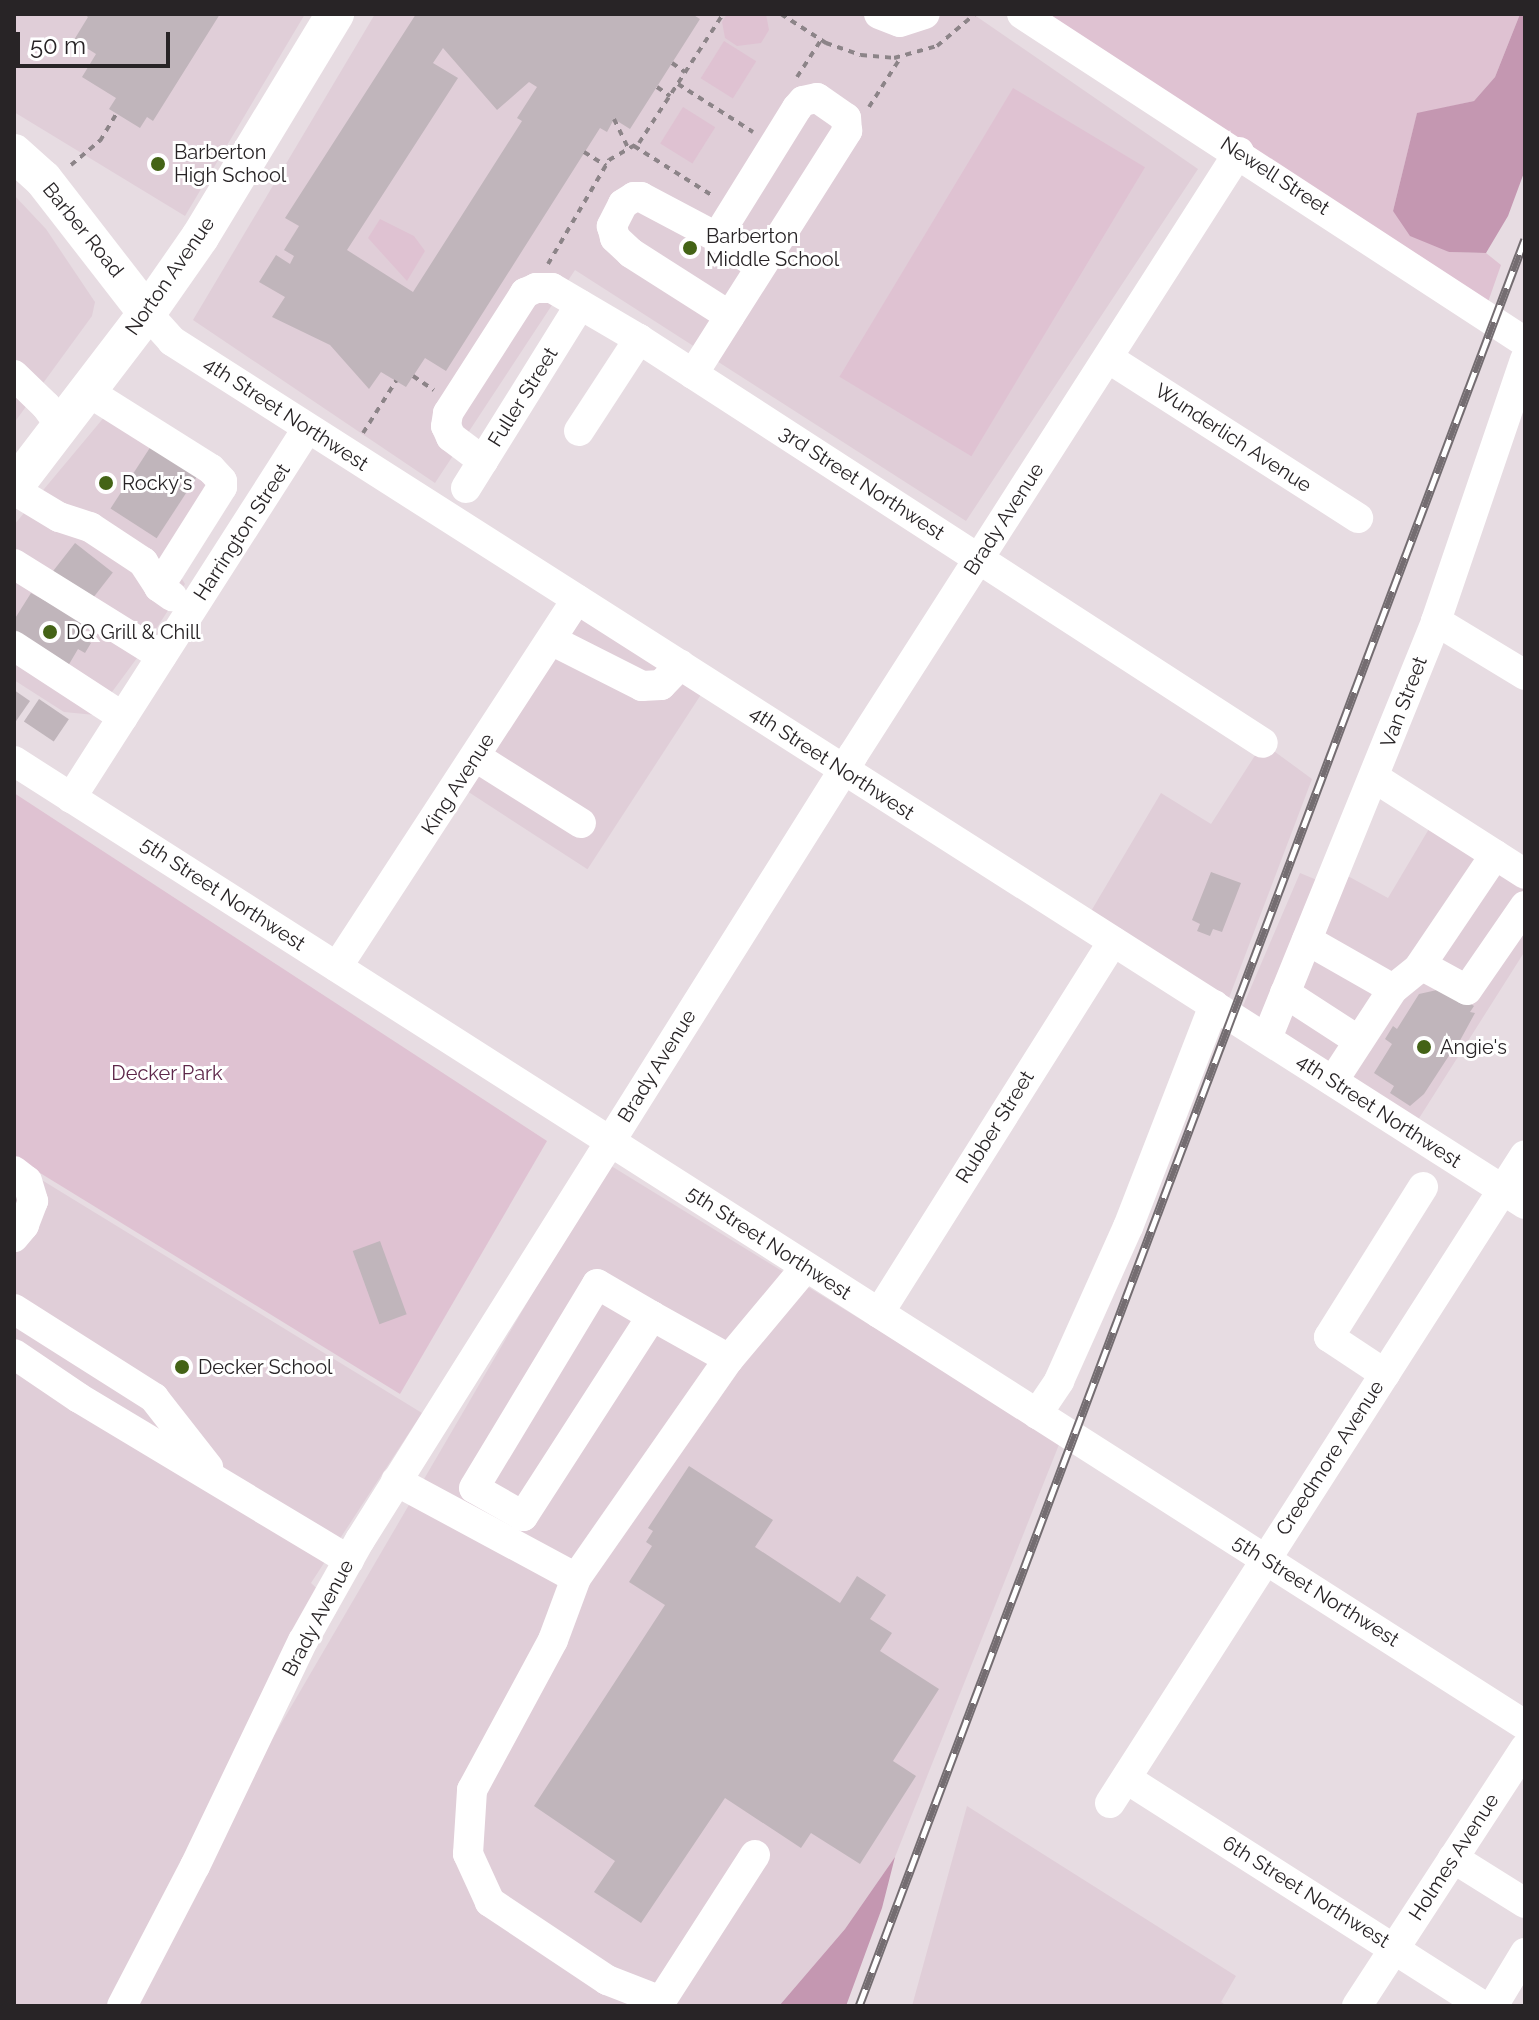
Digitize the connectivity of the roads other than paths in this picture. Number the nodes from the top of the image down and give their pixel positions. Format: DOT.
graph roads {
  1 [pos="335,14"];
  2 [pos="879,14"];
  3 [pos="925,14"];
  4 [pos="1022,14"];
  5 [pos="1239,152"];
  6 [pos="17,162"];
  7 [pos="724,241"];
  8 [pos="761,266"];
  9 [pos="580,305"];
  10 [pos="147,313"];
  11 [pos="730,316"];
  12 [pos="639,339"];
  13 [pos="1525,342"];
  14 [pos="1108,358"];
  15 [pos="1525,360"];
  16 [pos="693,374"];
  17 [pos="14,375"];
  18 [pos="87,391"];
  19 [pos="61,427"];
  20 [pos="308,428"];
  21 [pos="579,431"];
  22 [pos="483,461"];
  23 [pos="14,488"];
  24 [pos="466,488"];
  25 [pos="212,503"];
  26 [pos="1358,518"];
  27 [pos="246,525"];
  28 [pos="978,558"];
  29 [pos="14,564"];
  30 [pos="159,587"];
  31 [pos="577,599"];
  32 [pos="192,609"];
  33 [pos="1436,621"];
  34 [pos="551,640"];
  35 [pos="14,646"];
  36 [pos="162,656"];
  37 [pos="680,665"];
  38 [pos="1525,675"];
  39 [pos="123,717"];
  40 [pos="1263,743"];
  41 [pos="476,757"];
  42 [pos="14,761"];
  43 [pos="843,770"];
  44 [pos="1375,778"];
  45 [pos="71,798"];
  46 [pos="581,823"];
  47 [pos="1495,855"];
  48 [pos="1525,874"];
  49 [pos="1525,906"];
  50 [pos="1307,940"];
  51 [pos="1113,942"];
  52 [pos="1421,965"];
  53 [pos="337,967"];
  54 [pos="1393,989"];
  55 [pos="1285,993"];
  56 [pos="1214,1005"];
  57 [pos="1267,1038"];
  58 [pos="1359,1041"];
  59 [pos="1333,1081"];
  60 [pos="610,1142"];
  61 [pos="1525,1155"];
  62 [pos="14,1171"];
  63 [pos="1423,1187"];
  64 [pos="1514,1197"];
  65 [pos="14,1237"];
  66 [pos="806,1267"];
  67 [pos="14,1309"];
  68 [pos="879,1313"];
  69 [pos="652,1316"];
  70 [pos="14,1354"];
  71 [pos="729,1359"];
  72 [pos="1385,1374"];
  73 [pos="1037,1414"];
  74 [pos="216,1478"];
  75 [pos="396,1481"];
  76 [pos="502,1504"];
  77 [pos="480,1526"];
  78 [pos="1265,1559"];
  79 [pos="349,1560"];
  80 [pos="576,1578"];
  81 [pos="1525,1725"];
  82 [pos="1525,1748"];
  83 [pos="1118,1791"];
  84 [pos="755,1855"];
  85 [pos="1453,1858"];
  86 [pos="1525,1903"];
  87 [pos="1394,1948"];
  88 [pos="1525,1953"];
  89 [pos="122,2006"];
  90 [pos="1357,2006"];
  91 [pos="1484,2006"];
  92 [pos="1493,2006"];
  1 -- 10 [label="main road, Norton Avenue"];
  2 -- 3 [label="street"];
  4 -- 5 [label="street, Newell Street"];
  5 -- 13 [label="street, Newell Street"];
  5 -- 14 [label="street, Brady Avenue"];
  6 -- 10 [label="main road, Barber Road"];
  7 -- 8 [label="street"];
  7 -- 8 [label="street"];
  7 -- 11 [label="street"];
  8 -- 11 [label="street"];
  9 -- 12 [label="street, 3rd Street Northwest"];
  9 -- 22 [label="street, Fuller Street"];
  9 -- 22 [label="street, 3rd Street Northwest"];
  10 -- 18 [label="main road, Norton Avenue"];
  10 -- 20 [label="street, 4th Street Northwest"];
  11 -- 16 [label="street"];
  12 -- 16 [label="street, 3rd Street Northwest"];
  12 -- 21 [label="street"];
  14 -- 26 [label="street, Wunderlich Avenue"];
  14 -- 28 [label="street, Brady Avenue"];
  15 -- 33 [label="street, Van Street"];
  16 -- 28 [label="street, 3rd Street Northwest"];
  17 -- 19 [label="street"];
  18 -- 19 [label="main road, Norton Avenue"];
  18 -- 25 [label="street"];
  19 -- 23 [label="main road, Norton Avenue"];
  20 -- 27 [label="street, Harrington Street"];
  20 -- 31 [label="street, 4th Street Northwest"];
  22 -- 24 [label="street, Fuller Street"];
  23 -- 30 [label="street"];
  25 -- 27 [label="street"];
  25 -- 30 [label="street"];
  27 -- 32 [label="street, Harrington Street"];
  28 -- 40 [label="street, 3rd Street Northwest"];
  28 -- 43 [label="street, Brady Avenue"];
  29 -- 36 [label="street"];
  30 -- 32 [label="street"];
  31 -- 34 [label="street, King Avenue"];
  31 -- 37 [label="street, 4th Street Northwest"];
  32 -- 36 [label="street, Harrington Street"];
  33 -- 38 [label="street"];
  33 -- 44 [label="street, Van Street"];
  34 -- 37 [label="street"];
  34 -- 41 [label="street, King Avenue"];
  35 -- 39 [label="street"];
  36 -- 39 [label="street, Harrington Street"];
  37 -- 43 [label="street, 4th Street Northwest"];
  39 -- 45 [label="street, Harrington Street"];
  41 -- 46 [label="street"];
  41 -- 53 [label="street, King Avenue"];
  42 -- 45 [label="street, 5th Street Northwest"];
  43 -- 51 [label="street, 4th Street Northwest"];
  43 -- 60 [label="street, Brady Avenue"];
  44 -- 47 [label="street"];
  44 -- 50 [label="street, Van Street"];
  45 -- 53 [label="street, 5th Street Northwest"];
  47 -- 48 [label="street"];
  47 -- 52 [label="street"];
  49 -- 52 [label="street"];
  50 -- 54 [label="street"];
  50 -- 55 [label="street, Van Street"];
  51 -- 56 [label="street, 4th Street Northwest"];
  51 -- 68 [label="street, Rubber Street"];
  52 -- 54 [label="street"];
  53 -- 60 [label="street, 5th Street Northwest"];
  54 -- 58 [label="street"];
  55 -- 57 [label="street, Van Street"];
  55 -- 58 [label="street"];
  56 -- 57 [label="street, 4th Street Northwest"];
  56 -- 73 [label="street"];
  57 -- 59 [label="street, 4th Street Northwest"];
  58 -- 59 [label="street"];
  59 -- 64 [label="street, 4th Street Northwest"];
  60 -- 66 [label="street, 5th Street Northwest"];
  60 -- 75 [label="street, Brady Avenue"];
  61 -- 64 [label="street, Creedmore Avenue"];
  62 -- 65 [label="street"];
  63 -- 72 [label="street"];
  64 -- 72 [label="street, Creedmore Avenue"];
  66 -- 68 [label="street, 5th Street Northwest"];
  66 -- 71 [label="street"];
  67 -- 74 [label="street"];
  68 -- 73 [label="street, 5th Street Northwest"];
  69 -- 71 [label="street"];
  69 -- 76 [label="street"];
  69 -- 76 [label="street"];
  70 -- 74 [label="street"];
  71 -- 80 [label="street"];
  72 -- 78 [label="street, Creedmore Avenue"];
  73 -- 78 [label="street, 5th Street Northwest"];
  74 -- 79 [label="street"];
  75 -- 77 [label="street"];
  75 -- 79 [label="street, Brady Avenue"];
  76 -- 77 [label="street"];
  77 -- 80 [label="street"];
  78 -- 81 [label="street, 5th Street Northwest"];
  78 -- 83 [label="street, Creedmore Avenue"];
  79 -- 89 [label="street, Brady Avenue"];
  80 -- 84 [label="street"];
  82 -- 85 [label="street, Holmes Avenue"];
  83 -- 87 [label="street, 6th Street Northwest"];
  85 -- 86 [label="street"];
  85 -- 87 [label="street, Holmes Avenue"];
  87 -- 90 [label="street, Holmes Avenue"];
  87 -- 91 [label="street, 6th Street Northwest"];
  88 -- 92 [label="street"];
}
